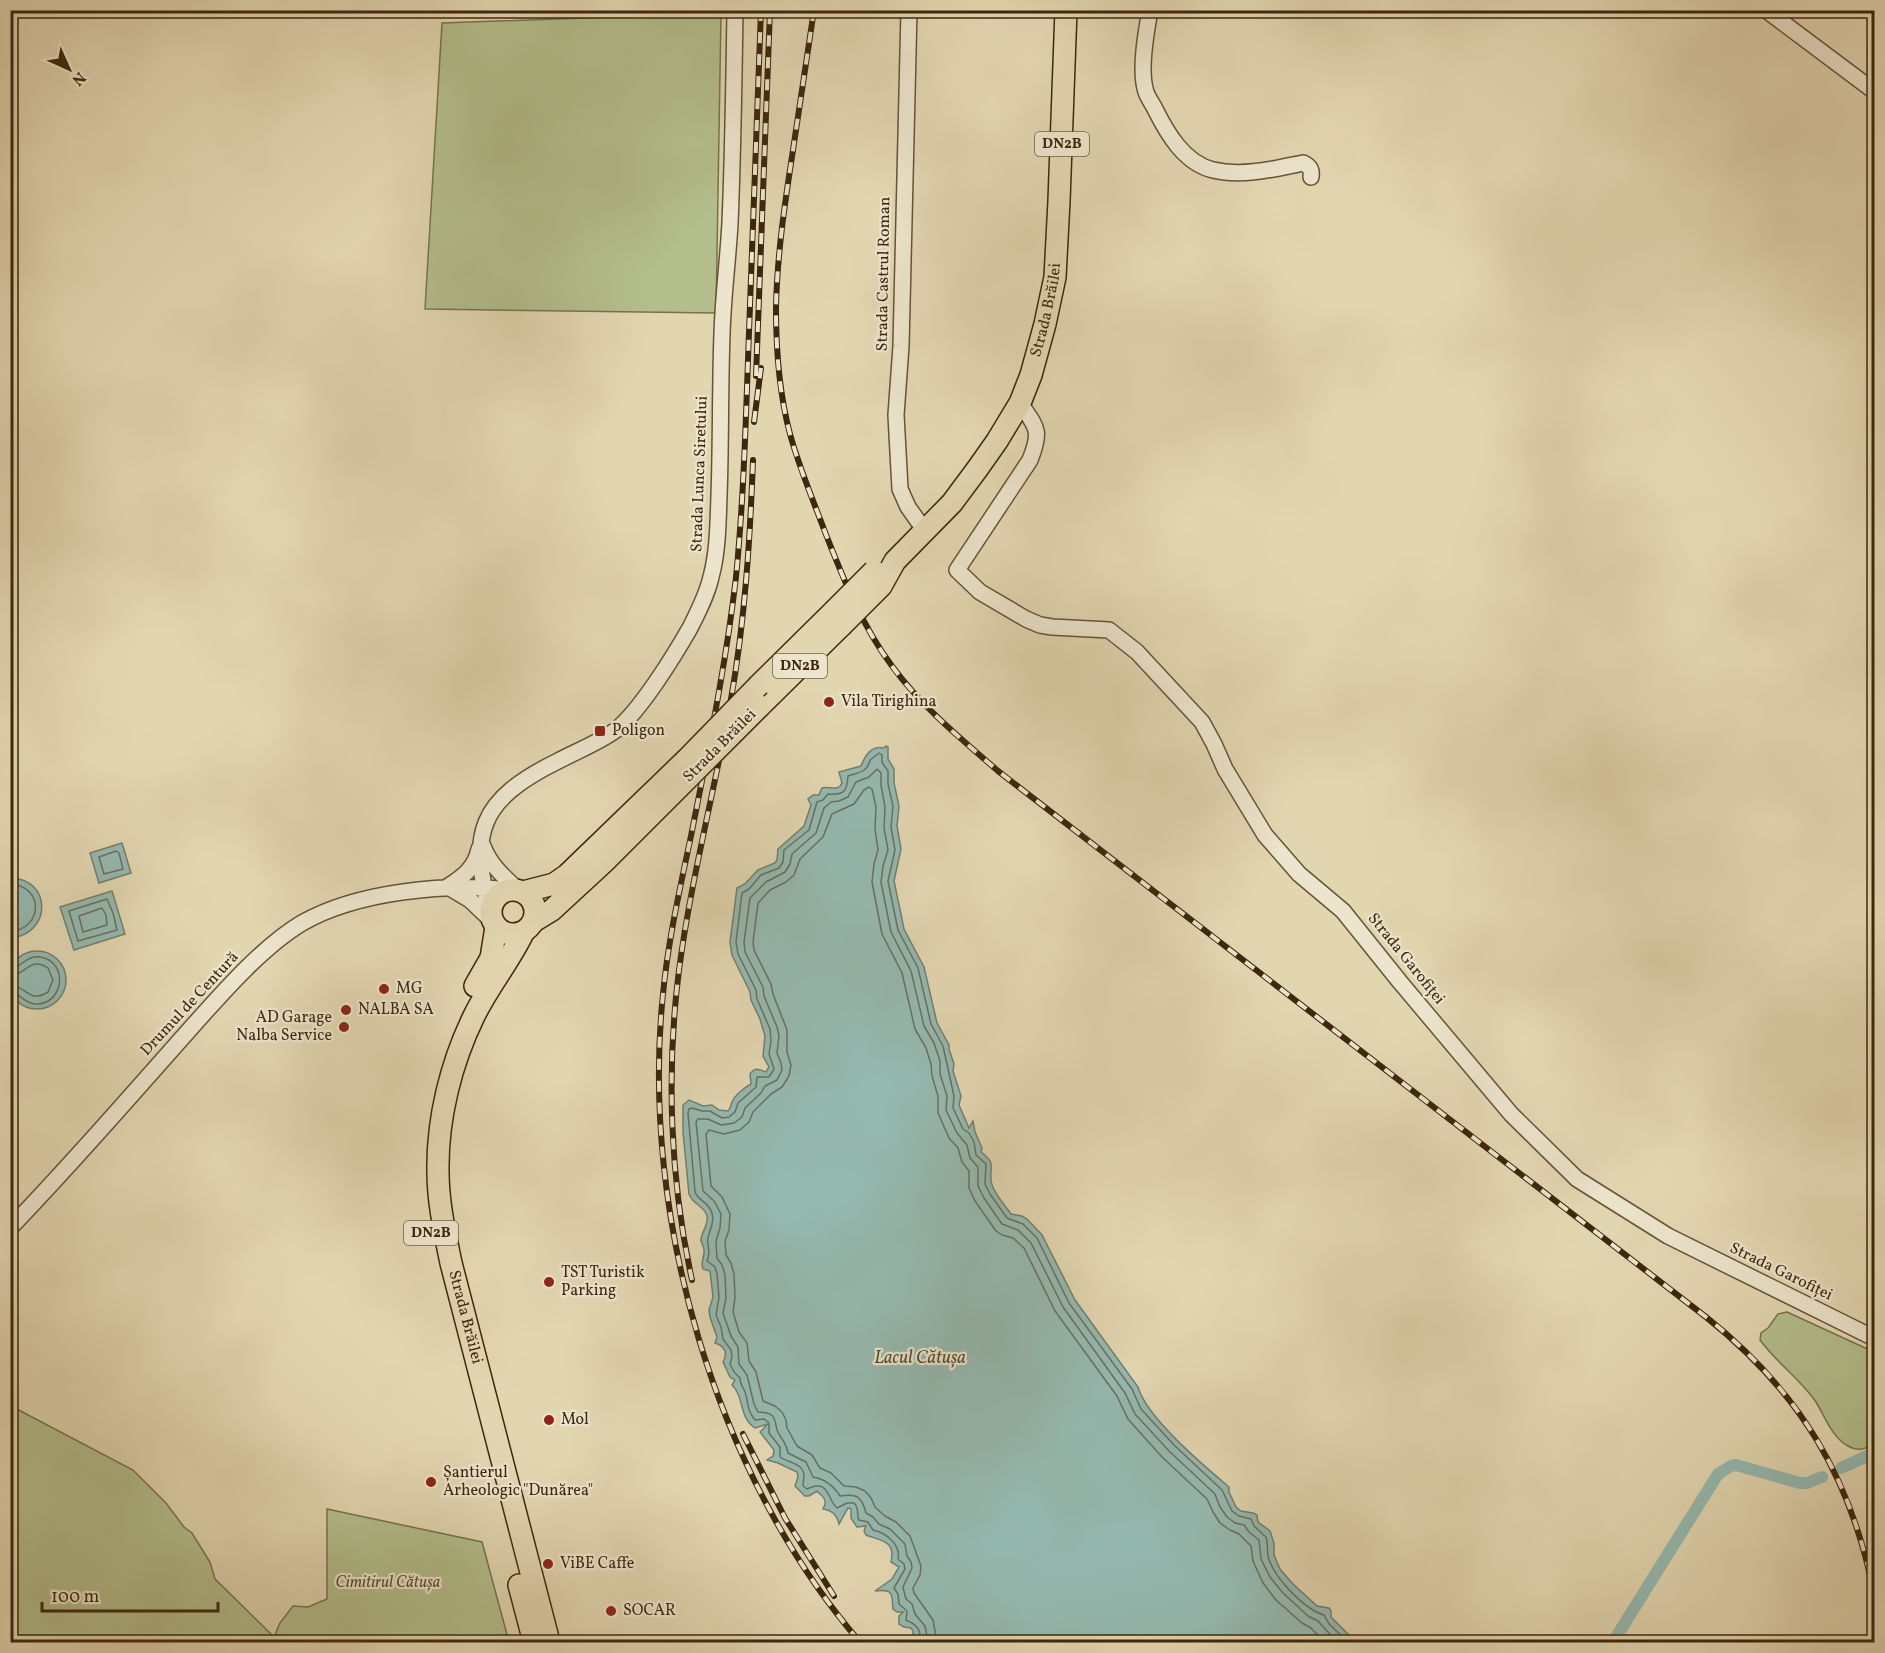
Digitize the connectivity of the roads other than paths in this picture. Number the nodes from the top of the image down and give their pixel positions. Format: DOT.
graph roads {
  1 [pos="735,10"];
  2 [pos="909,10"];
  3 [pos="1066,10"];
  4 [pos="1150,10"];
  5 [pos="1766,10"];
  6 [pos="1875,91"];
  7 [pos="1311,177"];
  8 [pos="1020,403"];
  9 [pos="925,531"];
  10 [pos="688,769"];
  11 [pos="481,838"];
  12 [pos="447,887"];
  13 [pos="483,887"];
  14 [pos="517,891"];
  15 [pos="494,922"];
  16 [pos="529,927"];
  17 [pos="10,1228"];
  18 [pos="1875,1338"];
  19 [pos="534,1642"];
  20 [pos="549,1642"];
  1 -- 11 [label="street, Strada Lunca Siretului"];
  2 -- 9 [label="street, Strada Castrul Roman"];
  3 -- 8 [label="highway, Strada Brăilei / DN2B"];
  4 -- 7 [label="street"];
  5 -- 6 [label="street"];
  8 -- 9 [label="highway, Strada Brăilei / DN2B"];
  8 -- 18 [label="street, Strada Garofiței"];
  9 -- 10 [label="highway, Strada Brăilei / DN2B, bridge"];
  10 -- 14 [label="highway, Strada Brăilei / DN2B"];
  10 -- 16 [label="highway, Strada Brăilei / DN2B"];
  11 -- 12 [label="street"];
  11 -- 13 [label="street, Strada Lunca Siretului"];
  11 -- 14 [label="street"];
  12 -- 13 [label="street, Drumul de Centură"];
  12 -- 15 [label="street"];
  12 -- 17 [label="street, Drumul de Centură"];
  13 -- 14 [label="street, Drumul de Centură"];
  13 -- 15 [label="street, Strada Lunca Siretului"];
  14 -- 15 [label="highway, DN2B"];
  14 -- 16 [label="highway"];
  15 -- 16 [label="highway"];
  15 -- 19 [label="highway, Strada Brăilei / DN2B"];
  16 -- 20 [label="highway, Strada Brăilei / DN2B"];
}
